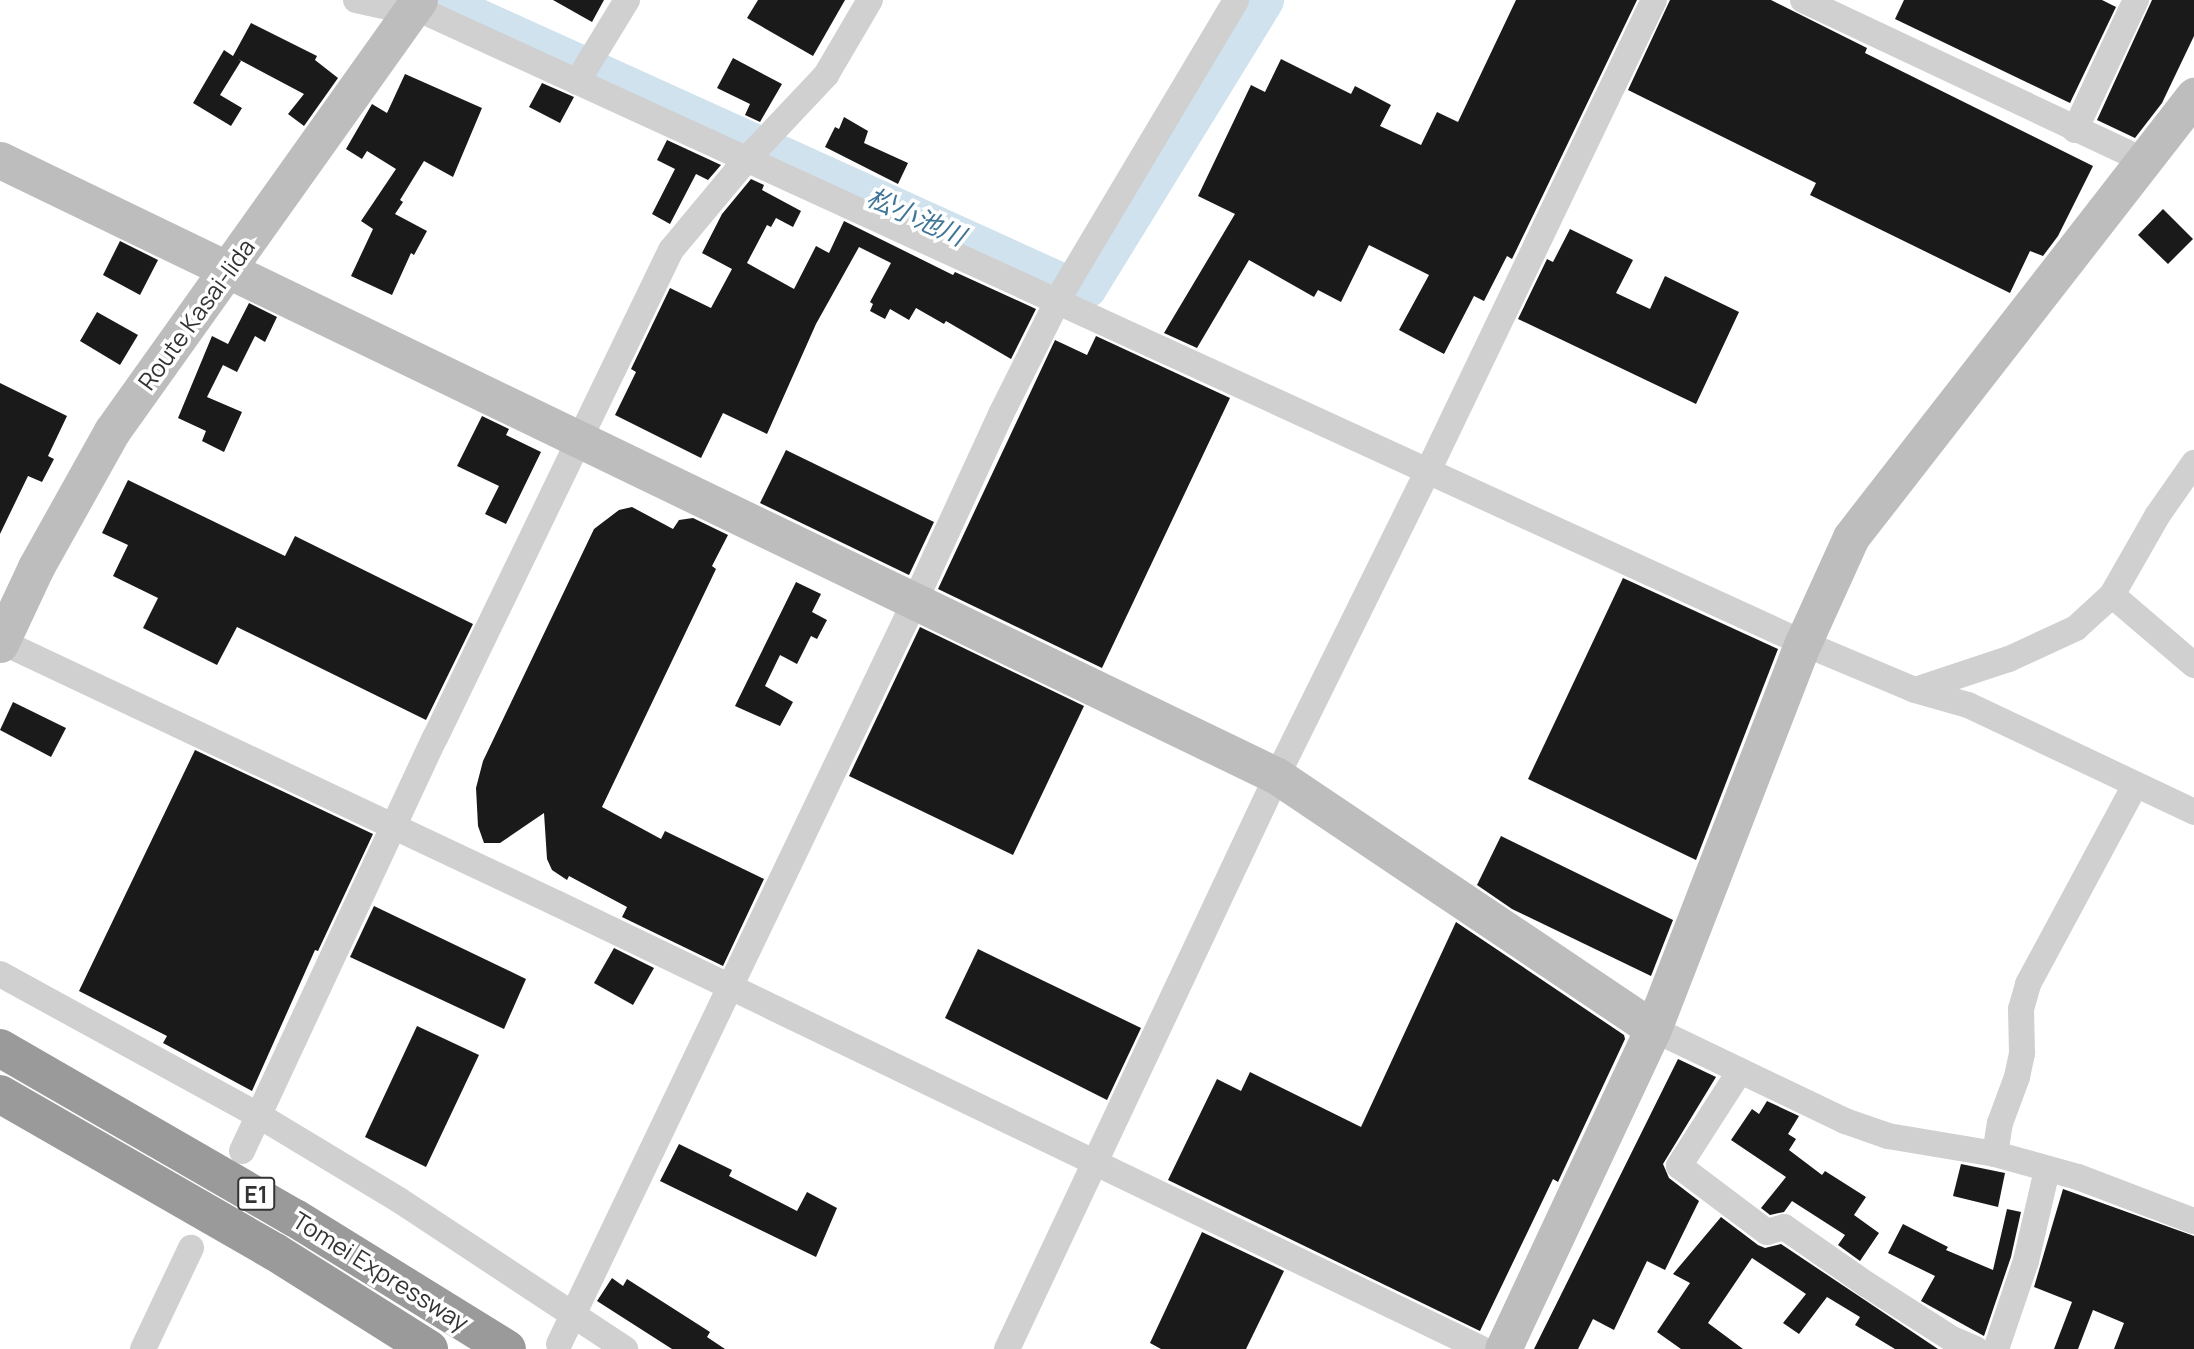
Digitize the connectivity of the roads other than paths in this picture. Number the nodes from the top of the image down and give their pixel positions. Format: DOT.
graph roads {
  1 [pos="356,0"];
  2 [pos="626,0"];
  3 [pos="870,0"];
  4 [pos="1236,0"];
  5 [pos="1654,0"];
  6 [pos="1803,0"];
  7 [pos="2136,0"];
  8 [pos="415,6"];
  9 [pos="578,81"];
  10 [pos="2194,97"];
  11 [pos="2075,131"];
  12 [pos="747,159"];
  13 [pos="0,160"];
  14 [pos="2145,162"];
  15 [pos="227,271"];
  16 [pos="1064,289"];
  17 [pos="581,441"];
  18 [pos="2194,463"];
  19 [pos="1428,471"];
  20 [pos="2112,595"];
  21 [pos="915,601"];
  22 [pos="0,642"];
  23 [pos="1804,643"];
  24 [pos="2194,665"];
  25 [pos="1915,690"];
  26 [pos="1277,776"];
  27 [pos="2135,785"];
  28 [pos="2194,812"];
  29 [pos="395,828"];
  30 [pos="0,974"];
  31 [pos="730,988"];
  32 [pos="1653,1029"];
  33 [pos="0,1048"];
  34 [pos="1740,1071"];
  35 [pos="0,1094"];
  36 [pos="258,1115"];
  37 [pos="242,1150"];
  38 [pos="1995,1154"];
  39 [pos="1096,1162"];
  40 [pos="2047,1170"];
  41 [pos="2194,1221"];
  42 [pos="191,1248"];
  43 [pos="575,1315"];
  44 [pos="558,1344"];
  45 [pos="143,1349"];
  46 [pos="429,1349"];
  47 [pos="507,1349"];
  48 [pos="625,1349"];
  49 [pos="1007,1349"];
  50 [pos="1482,1349"];
  51 [pos="1503,1349"];
  52 [pos="1975,1349"];
  53 [pos="1996,1349"];
  1 -- 8 [label="street"];
  2 -- 9 [label="street"];
  3 -- 12 [label="street"];
  4 -- 16 [label="street"];
  5 -- 19 [label="street"];
  6 -- 11 [label="street"];
  7 -- 11 [label="street"];
  8 -- 9 [label="street"];
  8 -- 15 [label="street, Route Kasai-Iida"];
  9 -- 12 [label="street"];
  10 -- 14 [label="street"];
  11 -- 14 [label="street"];
  12 -- 16 [label="street"];
  12 -- 17 [label="street"];
  13 -- 15 [label="street"];
  14 -- 23 [label="street"];
  15 -- 17 [label="street"];
  15 -- 22 [label="street, Route Kasai-Iida"];
  16 -- 19 [label="street"];
  16 -- 21 [label="street"];
  17 -- 21 [label="street"];
  17 -- 29 [label="street"];
  18 -- 20 [label="street"];
  19 -- 23 [label="street"];
  19 -- 26 [label="street"];
  20 -- 24 [label="street"];
  20 -- 25 [label="street"];
  21 -- 26 [label="street"];
  21 -- 31 [label="street"];
  22 -- 29 [label="street"];
  23 -- 25 [label="street"];
  23 -- 32 [label="street"];
  25 -- 27 [label="street"];
  26 -- 32 [label="street"];
  26 -- 39 [label="street"];
  27 -- 28 [label="street"];
  27 -- 38 [label="street"];
  29 -- 31 [label="street"];
  29 -- 36 [label="street"];
  30 -- 36 [label="street"];
  31 -- 39 [label="street"];
  31 -- 43 [label="street"];
  32 -- 34 [label="street"];
  32 -- 51 [label="street"];
  33 -- 47 [label="highway, Tomei Expressway / E1"];
  34 -- 38 [label="street"];
  34 -- 52 [label="street"];
  35 -- 46 [label="highway, Tomei Expressway / E1"];
  36 -- 37 [label="street"];
  36 -- 43 [label="street"];
  38 -- 40 [label="street"];
  39 -- 49 [label="street"];
  39 -- 50 [label="street"];
  40 -- 41 [label="street"];
  40 -- 53 [label="street"];
  42 -- 45 [label="street"];
  43 -- 44 [label="street"];
  43 -- 48 [label="street"];
}
